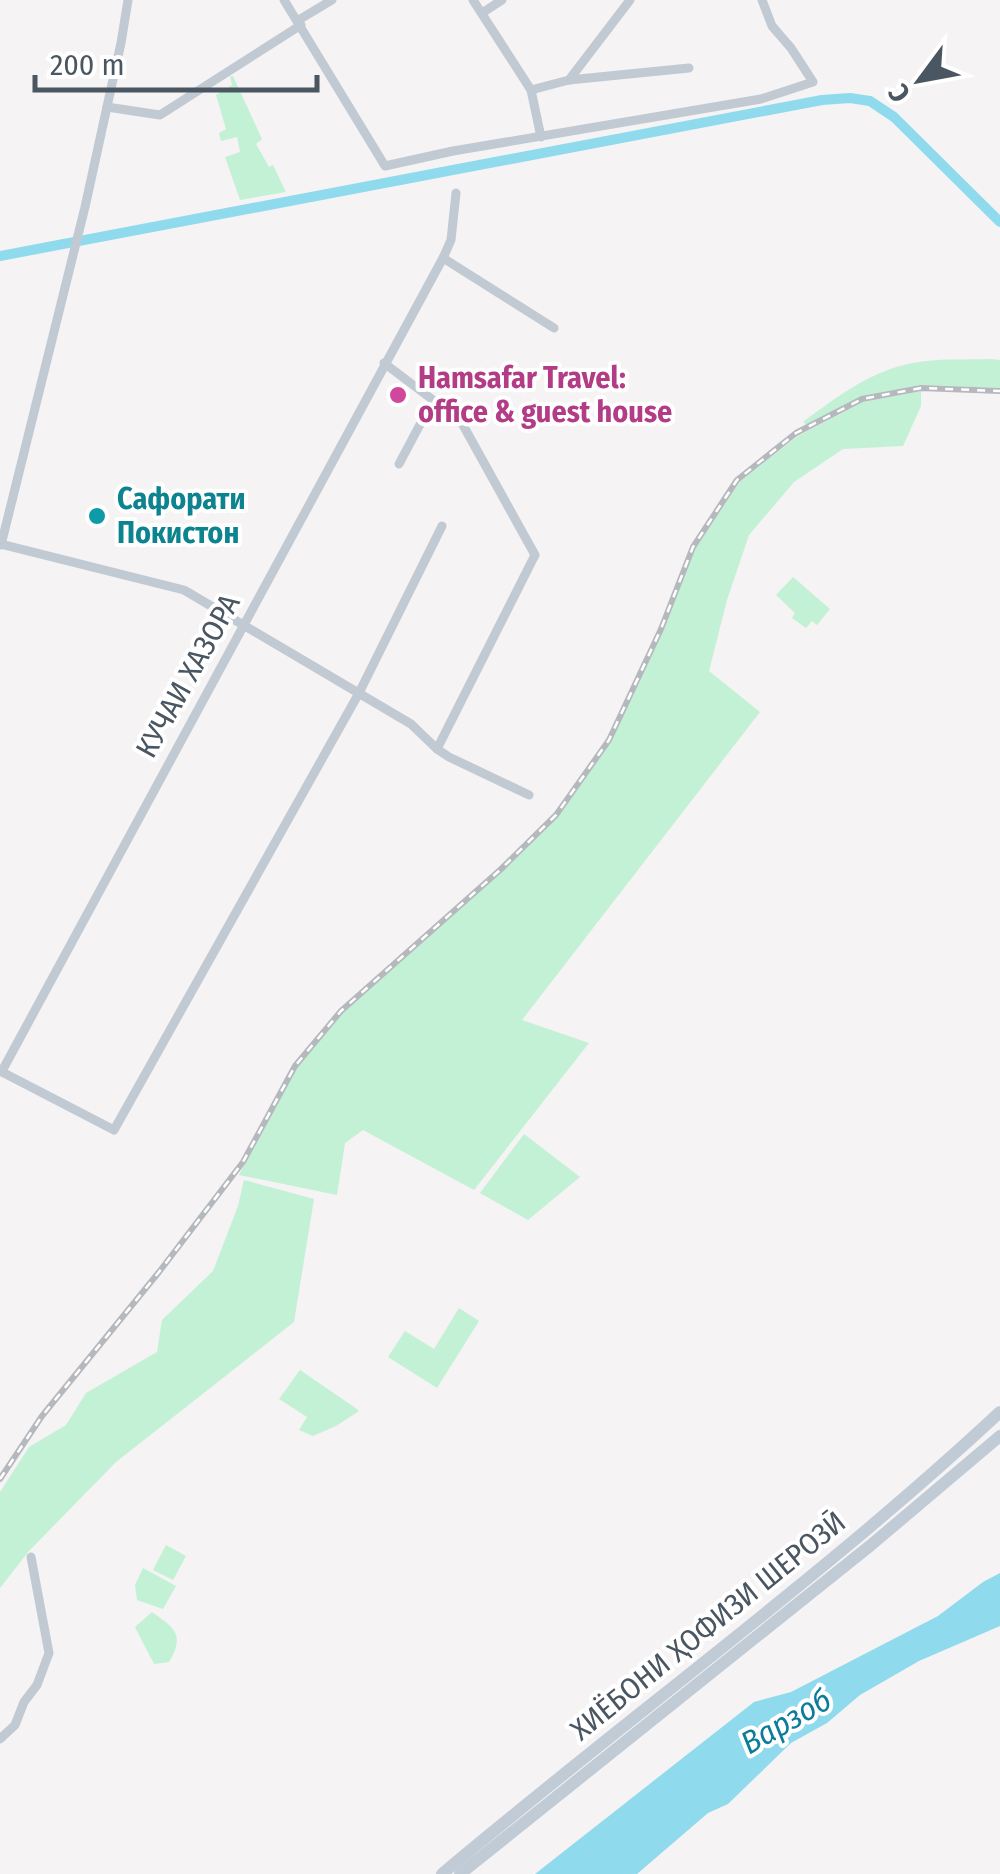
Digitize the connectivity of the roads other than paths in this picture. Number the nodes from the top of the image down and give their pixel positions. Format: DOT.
graph roads {
  1 [pos="284,0"];
  2 [pos="332,0"];
  3 [pos="473,0"];
  4 [pos="502,0"];
  5 [pos="630,0"];
  6 [pos="762,0"];
  7 [pos="125,3"];
  8 [pos="482,14"];
  9 [pos="299,23"];
  10 [pos="689,68"];
  11 [pos="569,80"];
  12 [pos="531,90"];
  13 [pos="107,107"];
  14 [pos="541,137"];
  15 [pos="456,193"];
  16 [pos="443,258"];
  17 [pos="554,328"];
  18 [pos="384,363"];
  19 [pos="433,400"];
  20 [pos="398,464"];
  21 [pos="442,526"];
  22 [pos="0,546"];
  23 [pos="245,626"];
  24 [pos="359,693"];
  25 [pos="437,749"];
  26 [pos="528,795"];
  27 [pos="1,1071"];
  28 [pos="1000,1412"];
  29 [pos="1000,1436"];
  30 [pos="31,1557"];
  31 [pos="0,1739"];
  32 [pos="442,1874"];
  33 [pos="460,1874"];
  1 -- 9 [label="street"];
  2 -- 9 [label="street"];
  3 -- 8 [label="street"];
  4 -- 8 [label="street"];
  5 -- 11 [label="street"];
  6 -- 14 [label="street"];
  7 -- 13 [label="street"];
  8 -- 12 [label="street"];
  9 -- 13 [label="street"];
  9 -- 14 [label="street"];
  10 -- 11 [label="street"];
  11 -- 12 [label="street"];
  12 -- 14 [label="street"];
  13 -- 22 [label="street"];
  15 -- 16 [label="street, КУЧАИ ХАЗОРА"];
  16 -- 17 [label="street"];
  16 -- 18 [label="street, КУЧАИ ХАЗОРА"];
  18 -- 19 [label="street"];
  18 -- 23 [label="street, КУЧАИ ХАЗОРА"];
  19 -- 20 [label="street"];
  19 -- 25 [label="street"];
  21 -- 24 [label="street"];
  22 -- 23 [label="street"];
  23 -- 24 [label="street"];
  23 -- 27 [label="street, КУЧАИ ХАЗОРА"];
  24 -- 25 [label="street"];
  24 -- 27 [label="street"];
  25 -- 26 [label="street"];
  28 -- 32 [label="main road, ХИЁБОНИ ҲОФИЗИ ШЕРОЗӢ"];
  29 -- 33 [label="main road, ХИЁБОНИ ҲОФИЗИ ШЕРОЗӢ"];
  30 -- 31 [label="street"];
}
